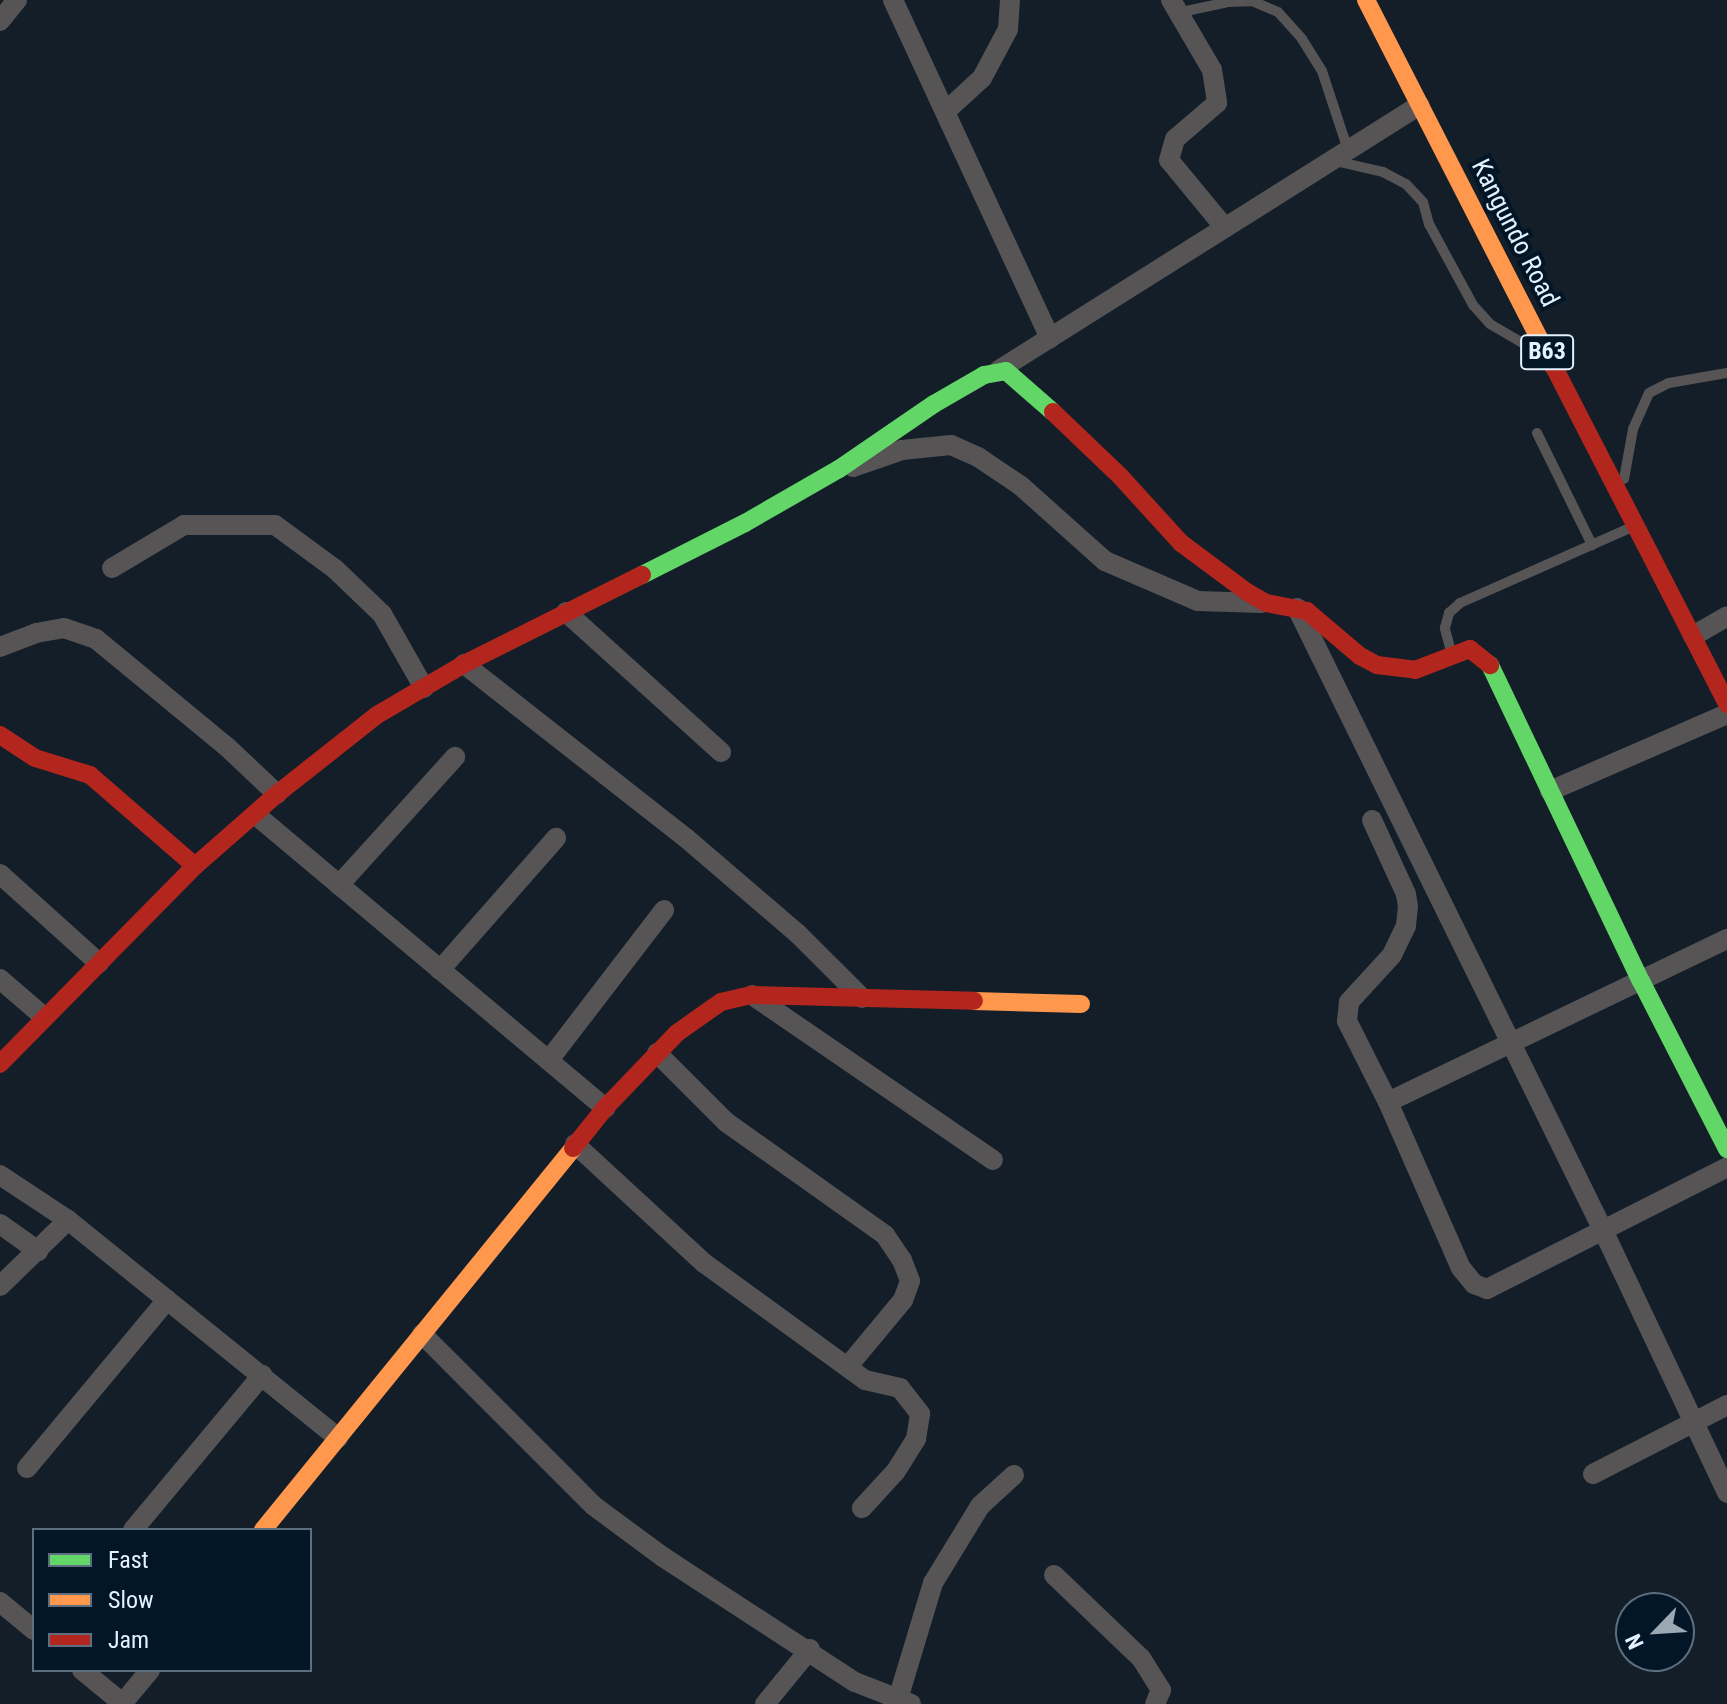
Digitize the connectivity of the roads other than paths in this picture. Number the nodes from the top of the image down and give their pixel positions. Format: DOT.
graph roads {
  1 [pos="17,0"];
  2 [pos="893,0"];
  3 [pos="1010,0"];
  4 [pos="1366,0"];
  5 [pos="1174,6"];
  6 [pos="0,21"];
  7 [pos="1420,105"];
  8 [pos="945,112"];
  9 [pos="1340,156"];
  10 [pos="1225,228"];
  11 [pos="1050,338"];
  12 [pos="1552,362"];
  13 [pos="999,370"];
  14 [pos="1727,373"];
  15 [pos="1537,433"];
  16 [pos="839,469"];
  17 [pos="1621,497"];
  18 [pos="1636,525"];
  19 [pos="1592,545"];
  20 [pos="112,568"];
  21 [pos="1266,603"];
  22 [pos="1296,606"];
  23 [pos="566,612"];
  24 [pos="1727,616"];
  25 [pos="1693,636"];
  26 [pos="0,647"];
  27 [pos="1453,655"];
  28 [pos="464,664"];
  29 [pos="424,688"];
  30 [pos="1727,704"];
  31 [pos="1727,714"];
  32 [pos="0,735"];
  33 [pos="721,752"];
  34 [pos="455,757"];
  35 [pos="1550,791"];
  36 [pos="277,794"];
  37 [pos="256,815"];
  38 [pos="1372,820"];
  39 [pos="556,838"];
  40 [pos="195,866"];
  41 [pos="0,874"];
  42 [pos="1432,884"];
  43 [pos="339,885"];
  44 [pos="1408,906"];
  45 [pos="664,910"];
  46 [pos="1727,939"];
  47 [pos="99,963"];
  48 [pos="440,970"];
  49 [pos="0,979"];
  50 [pos="1641,981"];
  51 [pos="752,995"];
  52 [pos="862,998"];
  53 [pos="1081,1004"];
  54 [pos="44,1017"];
  55 [pos="1509,1041"];
  56 [pos="657,1053"];
  57 [pos="549,1060"];
  58 [pos="0,1064"];
  59 [pos="1388,1102"];
  60 [pos="605,1108"];
  61 [pos="575,1144"];
  62 [pos="1727,1149"];
  63 [pos="993,1160"];
  64 [pos="1727,1167"];
  65 [pos="0,1175"];
  66 [pos="68,1220"];
  67 [pos="0,1224"];
  68 [pos="1602,1228"];
  69 [pos="38,1251"];
  70 [pos="0,1286"];
  71 [pos="167,1300"];
  72 [pos="422,1334"];
  73 [pos="849,1365"];
  74 [pos="262,1375"];
  75 [pos="1727,1405"];
  76 [pos="1693,1421"];
  77 [pos="338,1438"];
  78 [pos="27,1468"];
  79 [pos="1593,1474"];
  80 [pos="1014,1475"];
  81 [pos="1727,1493"];
  82 [pos="862,1508"];
  83 [pos="135,1528"];
  84 [pos="265,1528"];
  85 [pos="1054,1575"];
  86 [pos="0,1602"];
  87 [pos="32,1628"];
  88 [pos="810,1649"];
  89 [pos="84,1672"];
  90 [pos="148,1672"];
  91 [pos="904,1701"];
  92 [pos="122,1704"];
  93 [pos="765,1704"];
  94 [pos="1155,1704"];
  1 -- 6 [label="street"];
  2 -- 8 [label="street"];
  3 -- 8 [label="street"];
  4 -- 7 [label="main road, Kangundo Road / B63"];
  5 -- 9 [label="lane"];
  5 -- 10 [label="street"];
  7 -- 9 [label="street"];
  7 -- 12 [label="main road, Kangundo Road / B63"];
  8 -- 11 [label="street"];
  9 -- 10 [label="street"];
  9 -- 12 [label="lane"];
  10 -- 11 [label="street"];
  11 -- 13 [label="street"];
  12 -- 17 [label="main road, Kangundo Road / B63"];
  13 -- 16 [label="main road"];
  13 -- 21 [label="main road"];
  14 -- 17 [label="lane"];
  15 -- 19 [label="lane"];
  16 -- 21 [label="street"];
  16 -- 23 [label="main road"];
  17 -- 18 [label="main road, Kangundo Road / B63"];
  18 -- 19 [label="lane"];
  18 -- 25 [label="main road, Kangundo Road / B63"];
  19 -- 27 [label="lane"];
  20 -- 29 [label="street"];
  21 -- 22 [label="main road"];
  22 -- 27 [label="main road"];
  22 -- 42 [label="street"];
  23 -- 28 [label="main road"];
  23 -- 33 [label="street"];
  24 -- 25 [label="street"];
  25 -- 30 [label="main road, Kangundo Road / B63"];
  26 -- 36 [label="street"];
  27 -- 35 [label="main road"];
  28 -- 29 [label="main road"];
  28 -- 52 [label="street"];
  29 -- 36 [label="main road"];
  31 -- 35 [label="street"];
  32 -- 40 [label="main road"];
  34 -- 43 [label="street"];
  35 -- 50 [label="main road"];
  36 -- 37 [label="main road"];
  37 -- 40 [label="main road"];
  37 -- 43 [label="street"];
  38 -- 44 [label="street"];
  39 -- 48 [label="street"];
  40 -- 47 [label="main road"];
  41 -- 47 [label="street"];
  42 -- 44 [label="street"];
  42 -- 55 [label="street"];
  43 -- 48 [label="street"];
  44 -- 59 [label="street"];
  45 -- 57 [label="street"];
  46 -- 50 [label="street"];
  47 -- 54 [label="main road"];
  48 -- 57 [label="street"];
  49 -- 54 [label="street"];
  50 -- 55 [label="street"];
  50 -- 62 [label="main road"];
  51 -- 52 [label="main road"];
  51 -- 56 [label="main road"];
  51 -- 63 [label="street"];
  52 -- 53 [label="main road"];
  54 -- 58 [label="main road"];
  55 -- 59 [label="street"];
  55 -- 68 [label="street"];
  56 -- 60 [label="main road"];
  56 -- 73 [label="street"];
  57 -- 60 [label="street"];
  59 -- 68 [label="street"];
  60 -- 61 [label="main road"];
  61 -- 72 [label="main road"];
  61 -- 73 [label="street"];
  64 -- 68 [label="street"];
  65 -- 66 [label="street"];
  66 -- 69 [label="street"];
  66 -- 71 [label="street"];
  67 -- 69 [label="street"];
  68 -- 76 [label="street"];
  69 -- 70 [label="street"];
  71 -- 74 [label="street"];
  71 -- 78 [label="street"];
  72 -- 77 [label="main road"];
  72 -- 88 [label="street"];
  73 -- 82 [label="street"];
  74 -- 77 [label="street"];
  74 -- 83 [label="street"];
  75 -- 76 [label="street"];
  76 -- 79 [label="street"];
  76 -- 81 [label="street"];
  77 -- 84 [label="main road"];
  80 -- 91 [label="street"];
  85 -- 94 [label="street"];
  86 -- 87 [label="street"];
  88 -- 91 [label="street"];
  88 -- 93 [label="street"];
  89 -- 92 [label="street"];
  90 -- 92 [label="street"];
}
